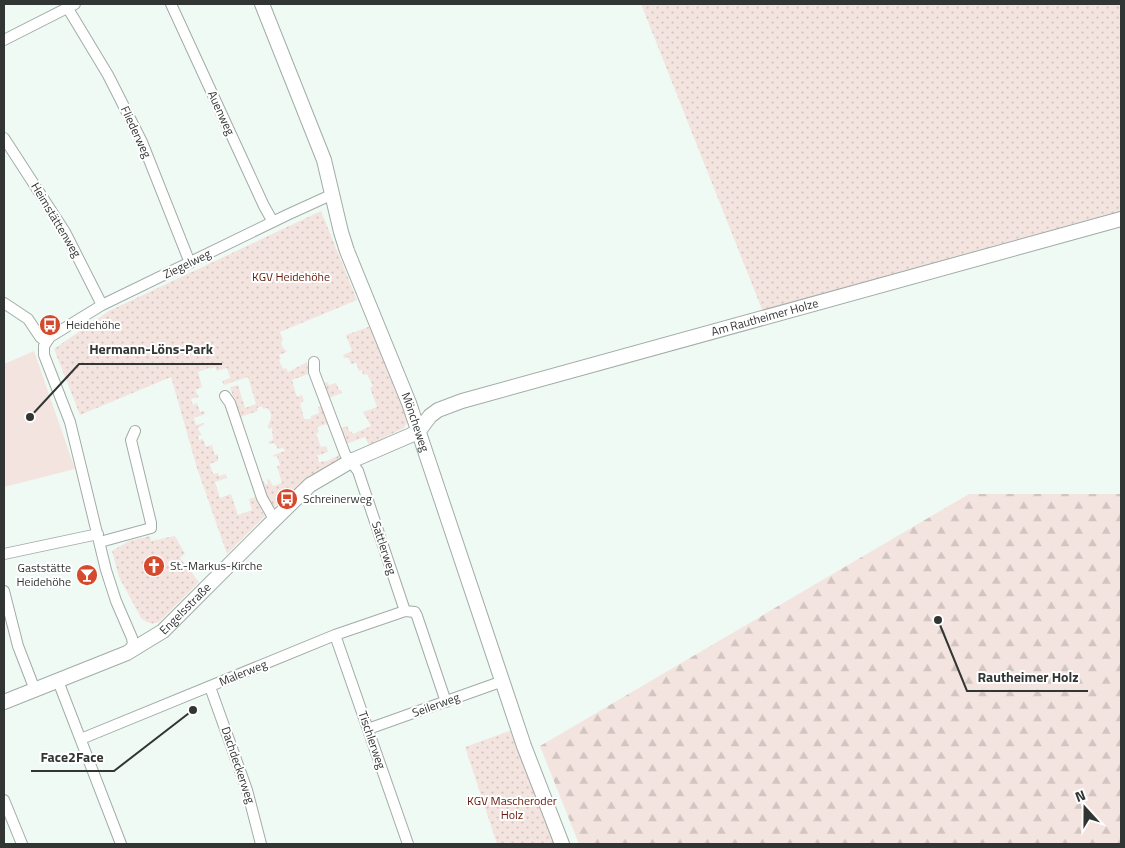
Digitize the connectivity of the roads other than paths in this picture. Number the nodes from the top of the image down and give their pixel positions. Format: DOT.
graph roads {
  1 [pos="171,4"];
  2 [pos="262,4"];
  3 [pos="71,6"];
  4 [pos="4,40"];
  5 [pos="4,138"];
  6 [pos="332,194"];
  7 [pos="1121,219"];
  8 [pos="273,222"];
  9 [pos="190,263"];
  10 [pos="4,303"];
  11 [pos="102,305"];
  12 [pos="46,342"];
  13 [pos="314,362"];
  14 [pos="224,396"];
  15 [pos="135,431"];
  16 [pos="418,432"];
  17 [pos="351,462"];
  18 [pos="274,519"];
  19 [pos="99,538"];
  20 [pos="4,554"];
  21 [pos="4,591"];
  22 [pos="405,611"];
  23 [pos="335,635"];
  24 [pos="127,653"];
  25 [pos="58,681"];
  26 [pos="503,681"];
  27 [pos="210,687"];
  28 [pos="35,690"];
  29 [pos="4,702"];
  30 [pos="446,702"];
  31 [pos="368,729"];
  32 [pos="82,739"];
  33 [pos="4,800"];
  34 [pos="22,844"];
  35 [pos="121,844"];
  36 [pos="261,844"];
  37 [pos="408,844"];
  38 [pos="562,844"];
  1 -- 8 [label="street, Auenweg"];
  2 -- 6 [label="street, Möncheweg"];
  3 -- 4 [label="street"];
  3 -- 9 [label="street, Fliederweg"];
  5 -- 11 [label="street, Heimstättenweg"];
  6 -- 8 [label="street, Ziegelweg"];
  6 -- 16 [label="street, Möncheweg"];
  7 -- 16 [label="street, Am Rautheimer Holze"];
  8 -- 9 [label="street, Ziegelweg"];
  9 -- 11 [label="street, Ziegelweg"];
  10 -- 12 [label="street"];
  11 -- 12 [label="street, Ziegelweg"];
  12 -- 19 [label="street"];
  13 -- 17 [label="street, Sattlerweg"];
  14 -- 18 [label="street"];
  15 -- 19 [label="street"];
  16 -- 17 [label="street, Engelsstraße"];
  16 -- 26 [label="street, Möncheweg"];
  17 -- 18 [label="street, Engelsstraße"];
  17 -- 22 [label="street, Sattlerweg"];
  18 -- 24 [label="street, Engelsstraße"];
  19 -- 20 [label="street"];
  19 -- 24 [label="street"];
  21 -- 28 [label="street"];
  22 -- 23 [label="street, Malerweg"];
  22 -- 30 [label="street, Sattlerweg"];
  23 -- 27 [label="street, Malerweg"];
  23 -- 31 [label="street, Tischlerweg"];
  24 -- 25 [label="street, Engelsstraße"];
  25 -- 28 [label="street, Engelsstraße"];
  25 -- 32 [label="street"];
  26 -- 30 [label="street, Seilerweg"];
  26 -- 38 [label="street, Möncheweg"];
  27 -- 32 [label="street, Malerweg"];
  27 -- 36 [label="street, Dachdeckerweg"];
  28 -- 29 [label="street, Engelsstraße"];
  30 -- 31 [label="street, Seilerweg"];
  31 -- 37 [label="street, Tischlerweg"];
  32 -- 35 [label="street"];
  33 -- 34 [label="street"];
}
